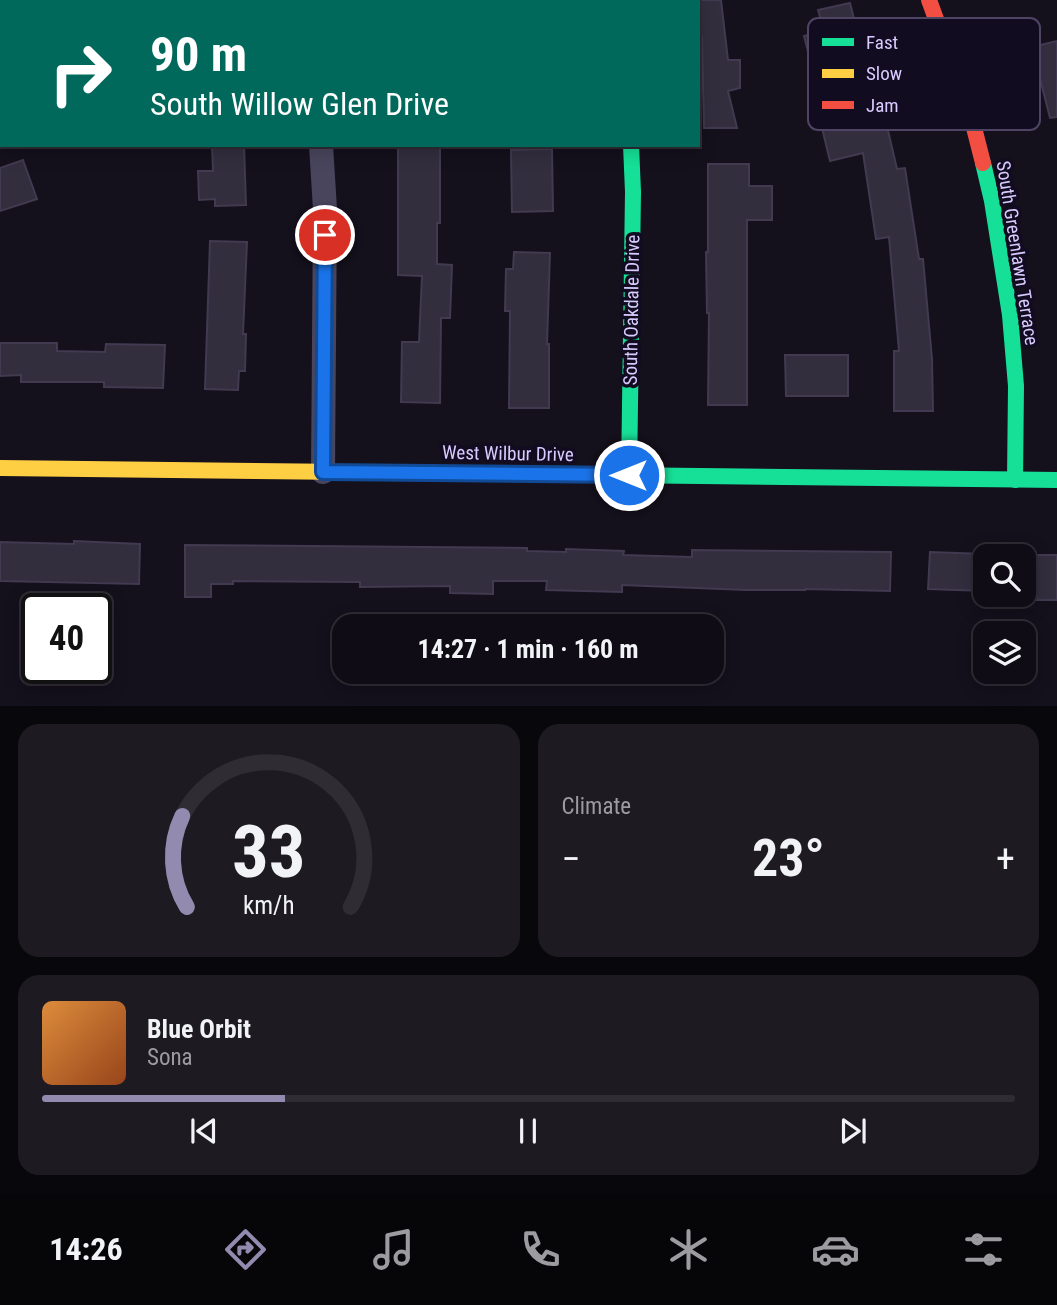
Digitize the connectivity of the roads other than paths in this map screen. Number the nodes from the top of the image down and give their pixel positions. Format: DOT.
graph roads {
  1 [pos="929,0"];
  2 [pos="936,18"];
  3 [pos="974,130"];
  4 [pos="321,147"];
  5 [pos="631,147"];
  6 [pos="0,468"];
  7 [pos="323,472"];
  8 [pos="629,475"];
  9 [pos="1015,480"];
  10 [pos="1057,480"];
  1 -- 2 [label="street, South Greenlawn Terrace"];
  3 -- 9 [label="street, South Greenlawn Terrace"];
  4 -- 7 [label="street"];
  5 -- 8 [label="street, South Oakdale Drive"];
  6 -- 7 [label="street, West Wilbur Drive"];
  7 -- 8 [label="street, West Wilbur Drive"];
  8 -- 9 [label="street, West Wilbur Drive"];
  9 -- 10 [label="street, West Wilbur Drive"];
}
